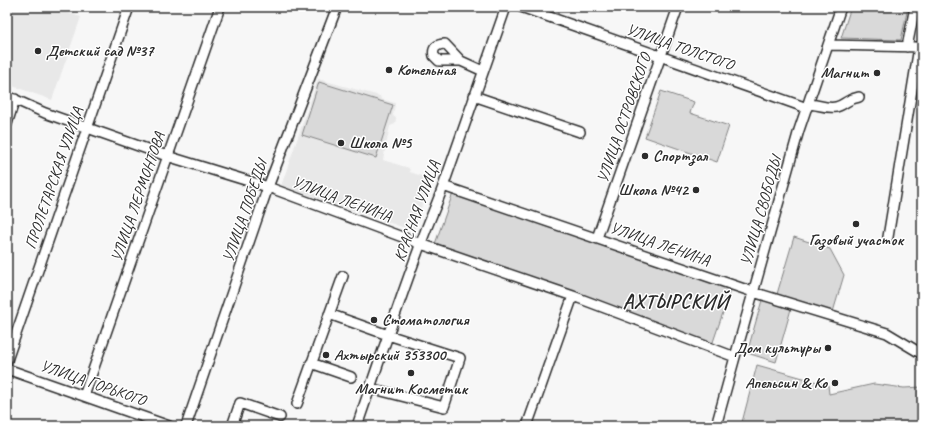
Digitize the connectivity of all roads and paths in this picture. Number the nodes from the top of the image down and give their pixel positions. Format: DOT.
graph roads {
  1 [pos="129,7"];
  2 [pos="220,7"];
  3 [pos="337,7"];
  4 [pos="506,7"];
  5 [pos="520,7"];
  6 [pos="678,7"];
  7 [pos="841,7"];
  8 [pos="915,7"];
  9 [pos="828,45"];
  10 [pos="907,47"];
  11 [pos="920,47"];
  12 [pos="661,56"];
  13 [pos="461,60"];
  14 [pos="483,71"];
  15 [pos="474,96"];
  16 [pos="11,97"];
  17 [pos="859,97"];
  18 [pos="807,106"];
  19 [pos="7,124"];
  20 [pos="88,127"];
  21 [pos="580,132"];
  22 [pos="167,156"];
  23 [pos="443,186"];
  24 [pos="268,188"];
  25 [pos="888,237"];
  26 [pos="597,238"];
  27 [pos="421,244"];
  28 [pos="343,276"];
  29 [pos="753,292"];
  30 [pos="573,296"];
  31 [pos="329,314"];
  32 [pos="388,335"];
  33 [pos="922,354"];
  34 [pos="734,357"];
  35 [pos="7,360"];
  36 [pos="311,364"];
  37 [pos="7,369"];
  38 [pos="351,377"];
  39 [pos="370,388"];
  40 [pos="84,396"];
  41 [pos="297,404"];
  42 [pos="280,417"];
  43 [pos="169,426"];
  44 [pos="186,426"];
  45 [pos="232,426"];
  46 [pos="357,426"];
  47 [pos="527,426"];
  48 [pos="716,426"];
  1 -- 20 [label="street, ПРОЛЕТАРСКАЯ УЛИЦА"];
  2 -- 22 [label="street, УЛИЦА ЛЕРМОНТОВА"];
  3 -- 24 [label="street, УЛИЦА ПОБЕДЫ"];
  4 -- 14 [label="street, КРАСНАЯ УЛИЦА"];
  5 -- 12 [label="street, УЛИЦА ТОЛСТОГО"];
  6 -- 12 [label="street, УЛИЦА ОСТРОВСКОГО"];
  7 -- 9 [label="street, УЛИЦА СВОБОДЫ"];
  8 -- 10 [label="street"];
  9 -- 10 [label="street"];
  9 -- 18 [label="street, УЛИЦА СВОБОДЫ"];
  10 -- 11 [label="street"];
  11 -- 25 [label="street"];
  12 -- 18 [label="street, УЛИЦА ТОЛСТОГО"];
  12 -- 26 [label="street, УЛИЦА ОСТРОВСКОГО"];
  13 -- 14 [label="street"];
  14 -- 15 [label="street, КРАСНАЯ УЛИЦА"];
  15 -- 21 [label="street"];
  15 -- 23 [label="street, КРАСНАЯ УЛИЦА"];
  16 -- 19 [label="street"];
  16 -- 20 [label="street, УЛИЦА ЛЕНИНА"];
  17 -- 18 [label="street, УЛИЦА ТОЛСТОГО"];
  18 -- 29 [label="street, УЛИЦА СВОБОДЫ"];
  20 -- 22 [label="street, УЛИЦА ЛЕНИНА"];
  20 -- 35 [label="street, ПРОЛЕТАРСКАЯ УЛИЦА"];
  22 -- 24 [label="street, УЛИЦА ЛЕНИНА"];
  22 -- 40 [label="street, УЛИЦА ЛЕРМОНТОВА"];
  23 -- 26 [label="street, УЛИЦА ЛЕНИНА"];
  23 -- 27 [label="street, КРАСНАЯ УЛИЦА"];
  24 -- 27 [label="street, УЛИЦА ЛЕНИНА"];
  24 -- 44 [label="street, УЛИЦА ПОБЕДЫ"];
  26 -- 29 [label="street, УЛИЦА ЛЕНИНА"];
  27 -- 30 [label="street, УЛИЦА ЛЕНИНА"];
  27 -- 32 [label="street, КРАСНАЯ УЛИЦА"];
  28 -- 31 [label="street"];
  29 -- 33 [label="street, УЛИЦА ЛЕНИНА"];
  29 -- 34 [label="street, УЛИЦА СВОБОДЫ"];
  30 -- 34 [label="street, УЛИЦА ЛЕНИНА"];
  30 -- 47 [label="street"];
  31 -- 32 [label="street"];
  31 -- 36 [label="street"];
  32 -- 39 [label="street, КРАСНАЯ УЛИЦА"];
  32 -- 39 [label="street"];
  34 -- 48 [label="street, УЛИЦА СВОБОДЫ"];
  36 -- 38 [label="street"];
  36 -- 41 [label="street"];
  37 -- 40 [label="street, УЛИЦА ГОРЬКОГО"];
  39 -- 46 [label="street, КРАСНАЯ УЛИЦА"];
  40 -- 43 [label="street, УЛИЦА ГОРЬКОГО"];
  42 -- 45 [label="street"];
}
